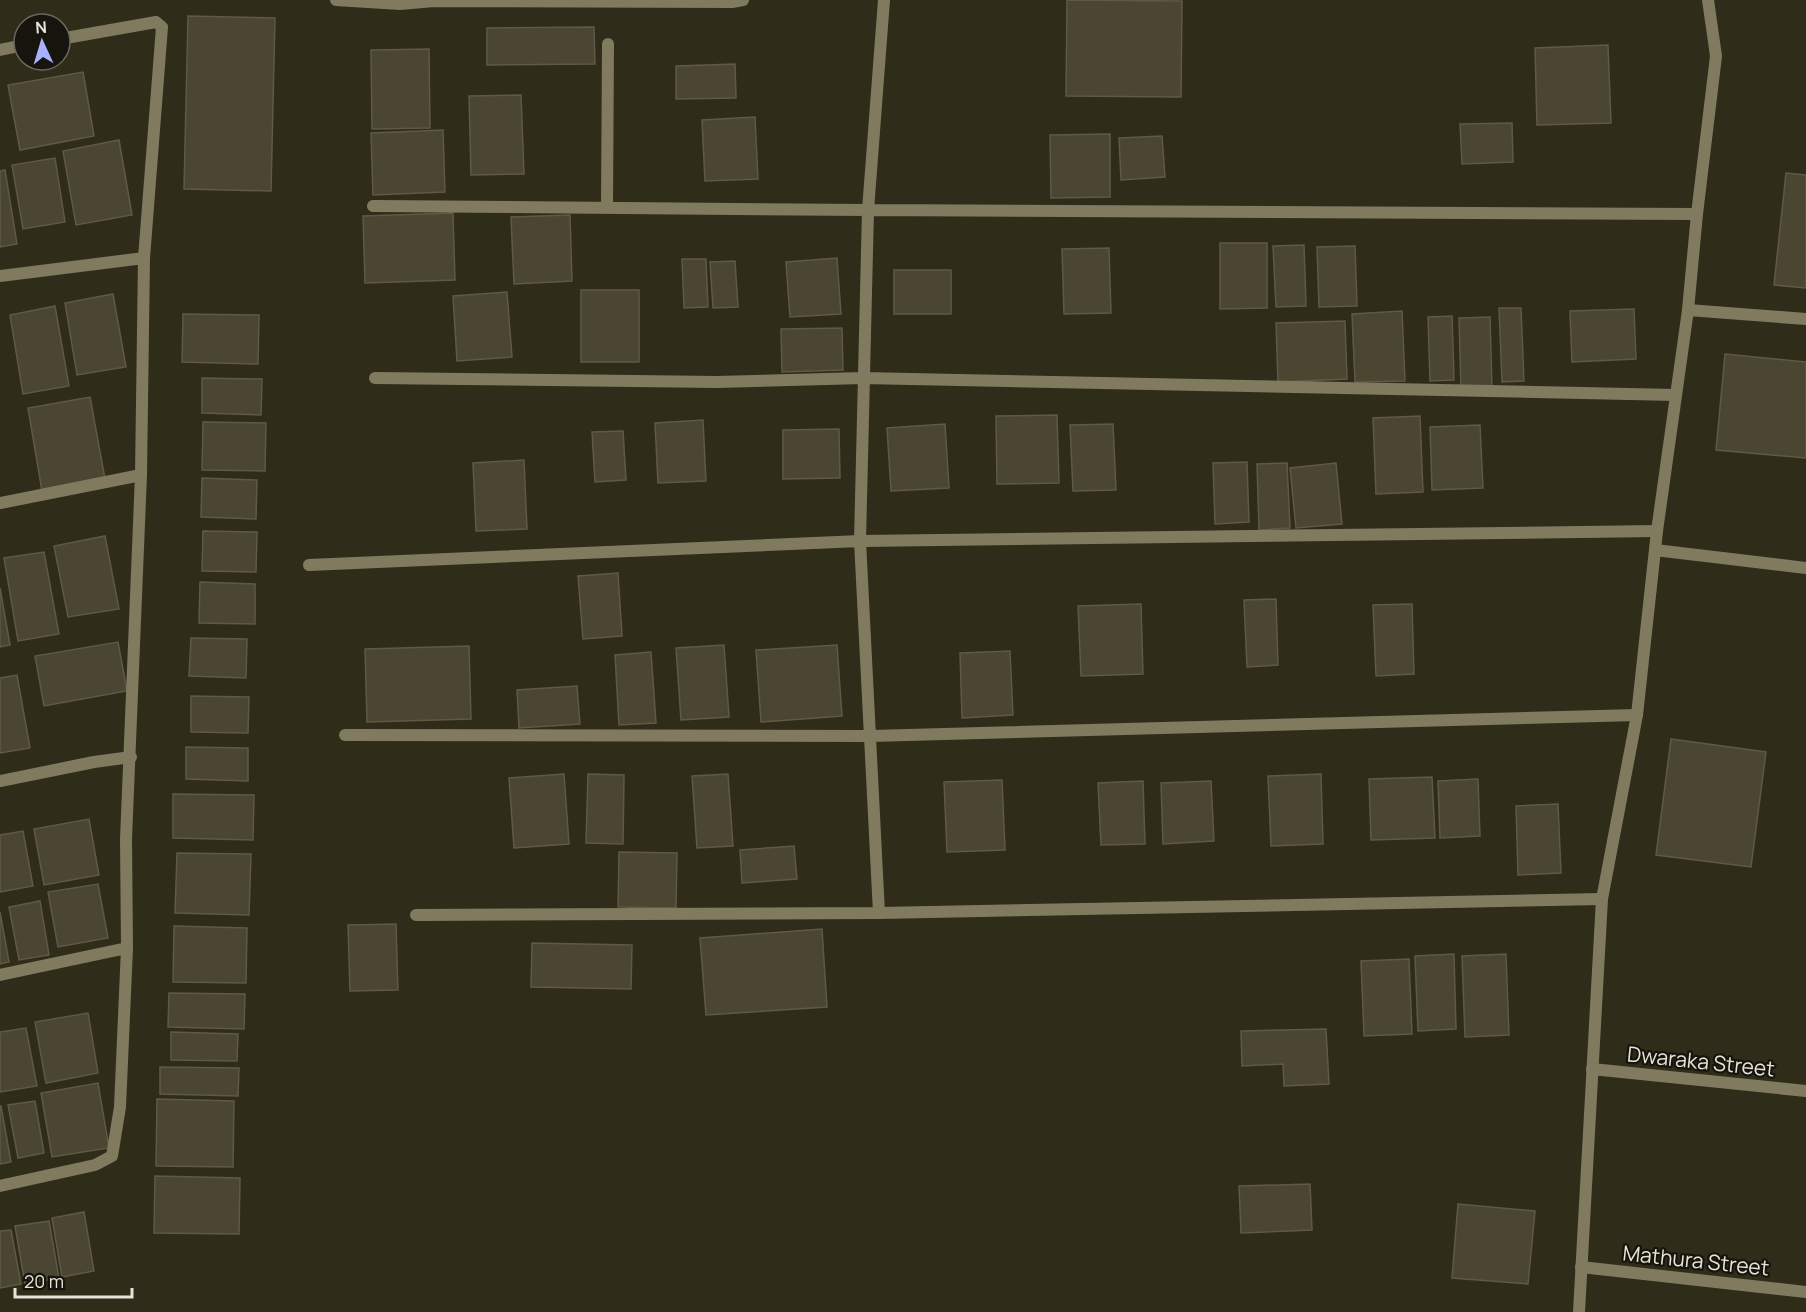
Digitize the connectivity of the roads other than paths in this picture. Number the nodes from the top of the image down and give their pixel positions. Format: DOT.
graph roads {
  1 [pos="336,0"];
  2 [pos="743,0"];
  3 [pos="884,0"];
  4 [pos="1708,0"];
  5 [pos="434,1"];
  6 [pos="594,1"];
  7 [pos="72,37"];
  8 [pos="608,44"];
  9 [pos="373,206"];
  10 [pos="607,207"];
  11 [pos="868,210"];
  12 [pos="1697,214"];
  13 [pos="144,258"];
  14 [pos="0,276"];
  15 [pos="1688,310"];
  16 [pos="1806,320"];
  17 [pos="375,378"];
  18 [pos="863,378"];
  19 [pos="1676,395"];
  20 [pos="141,475"];
  21 [pos="0,503"];
  22 [pos="1657,531"];
  23 [pos="860,541"];
  24 [pos="1655,550"];
  25 [pos="309,566"];
  26 [pos="1806,568"];
  27 [pos="1637,715"];
  28 [pos="345,735"];
  29 [pos="871,736"];
  30 [pos="131,757"];
  31 [pos="0,781"];
  32 [pos="1602,899"];
  33 [pos="879,913"];
  34 [pos="416,915"];
  35 [pos="127,948"];
  36 [pos="0,975"];
  37 [pos="1592,1069"];
  38 [pos="1806,1091"];
  39 [pos="0,1186"];
  40 [pos="1581,1267"];
  41 [pos="1806,1292"];
  42 [pos="1579,1312"];
  1 -- 5 [label="street"];
  2 -- 6 [label="street"];
  3 -- 11 [label="street"];
  4 -- 12 [label="street"];
  5 -- 6 [label="street"];
  7 -- 13 [label="street"];
  8 -- 10 [label="street"];
  9 -- 10 [label="street"];
  10 -- 11 [label="street"];
  11 -- 12 [label="street"];
  11 -- 18 [label="street"];
  12 -- 15 [label="street"];
  13 -- 14 [label="street"];
  13 -- 20 [label="street"];
  15 -- 16 [label="street"];
  15 -- 19 [label="street"];
  17 -- 18 [label="street"];
  18 -- 19 [label="street"];
  18 -- 23 [label="street"];
  19 -- 22 [label="street"];
  20 -- 21 [label="street"];
  20 -- 30 [label="street"];
  22 -- 23 [label="street"];
  22 -- 24 [label="street"];
  23 -- 25 [label="street"];
  23 -- 29 [label="street"];
  24 -- 26 [label="street"];
  24 -- 27 [label="street"];
  27 -- 29 [label="street"];
  27 -- 32 [label="street"];
  28 -- 29 [label="street"];
  29 -- 33 [label="street"];
  30 -- 31 [label="street"];
  30 -- 35 [label="street"];
  32 -- 33 [label="street"];
  32 -- 37 [label="street"];
  33 -- 34 [label="street"];
  35 -- 36 [label="street"];
  35 -- 39 [label="street"];
  37 -- 38 [label="street, Dwaraka Street"];
  37 -- 40 [label="street"];
  40 -- 41 [label="street, Mathura Street"];
  40 -- 42 [label="street"];
}
